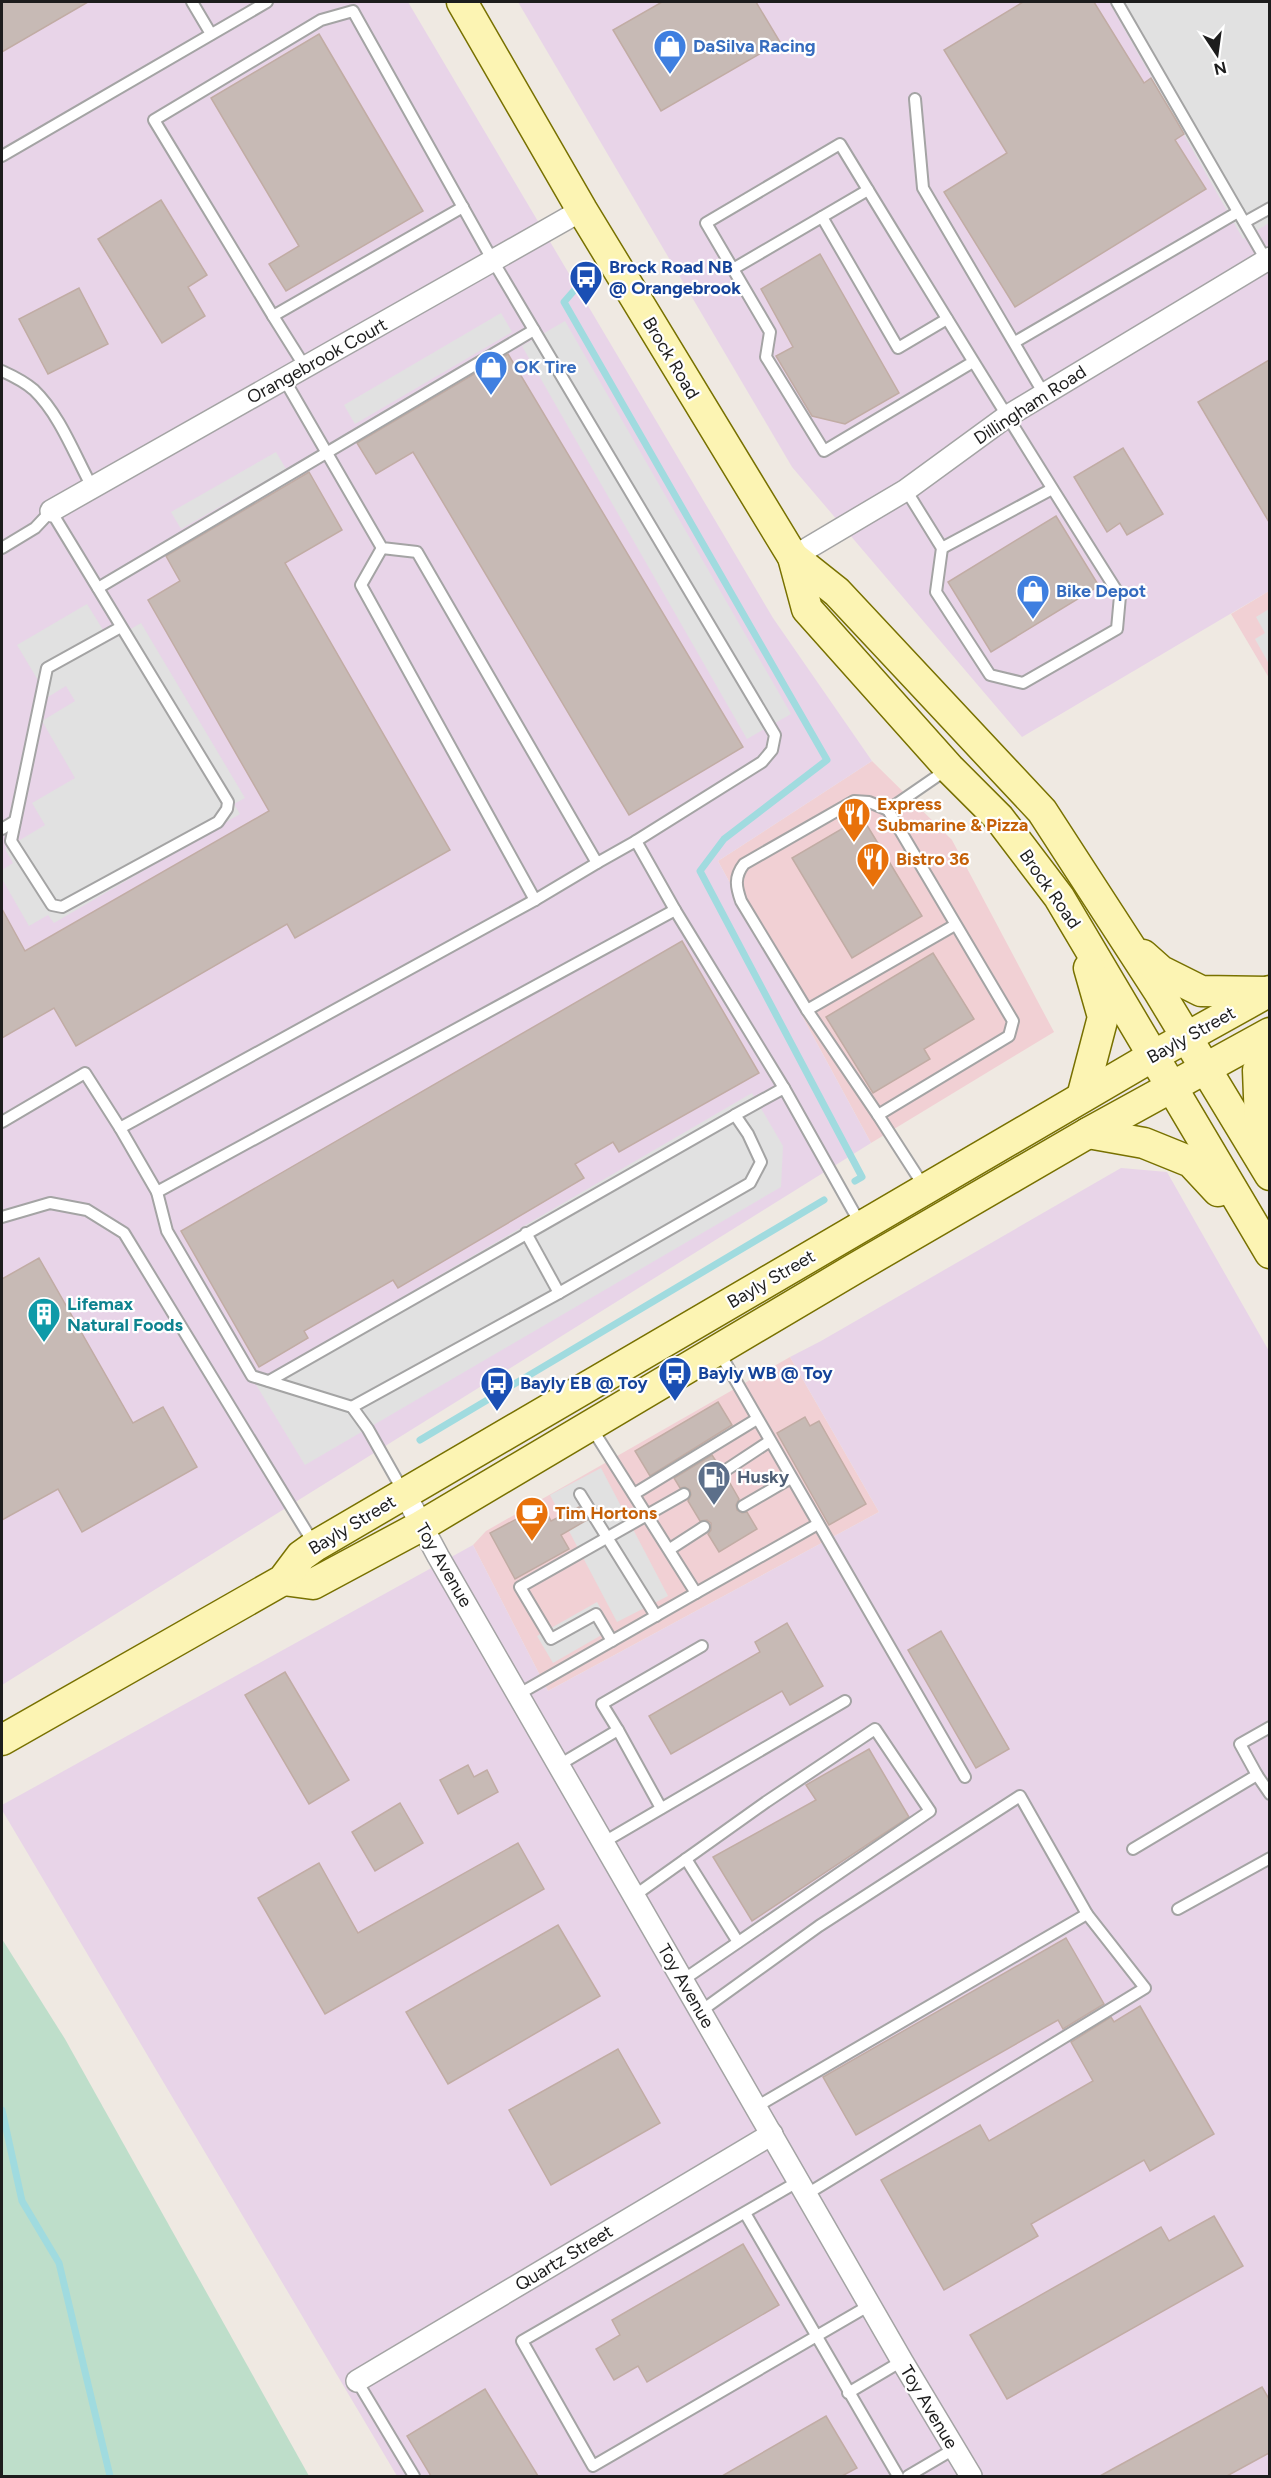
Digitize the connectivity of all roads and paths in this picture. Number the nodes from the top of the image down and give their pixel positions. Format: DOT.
graph roads {
  1 [pos="192,2"];
  2 [pos="267,2"];
  3 [pos="462,2"];
  4 [pos="1117,2"];
  5 [pos="211,34"];
  6 [pos="915,99"];
  7 [pos="2,156"];
  8 [pos="868,190"];
  9 [pos="463,207"];
  10 [pos="1269,208"];
  11 [pos="582,210"];
  12 [pos="1238,212"];
  13 [pos="822,217"];
  14 [pos="1245,222"];
  15 [pos="1268,259"];
  16 [pos="493,261"];
  17 [pos="733,269"];
  18 [pos="273,316"];
  19 [pos="947,319"];
  20 [pos="534,330"];
  21 [pos="1015,342"];
  22 [pos="973,362"];
  23 [pos="305,367"];
  24 [pos="2,372"];
  25 [pos="285,379"];
  26 [pos="1044,394"];
  27 [pos="1006,417"];
  28 [pos="326,452"];
  29 [pos="92,488"];
  30 [pos="1052,489"];
  31 [pos="906,490"];
  32 [pos="51,510"];
  33 [pos="2,548"];
  34 [pos="382,548"];
  35 [pos="942,548"];
  36 [pos="793,557"];
  37 [pos="98,588"];
  38 [pos="121,627"];
  39 [pos="949,768"];
  40 [pos="888,810"];
  41 [pos="15,821"];
  42 [pos="2,829"];
  43 [pos="636,841"];
  44 [pos="597,863"];
  45 [pos="1059,897"];
  46 [pos="535,900"];
  47 [pos="675,910"];
  48 [pos="955,925"];
  49 [pos="1128,941"];
  50 [pos="1269,992"];
  51 [pos="807,1010"];
  52 [pos="1269,1033"];
  53 [pos="1186,1037"];
  54 [pos="1269,1052"];
  55 [pos="1153,1056"];
  56 [pos="1205,1069"];
  57 [pos="1171,1087"];
  58 [pos="784,1088"];
  59 [pos="1082,1097"];
  60 [pos="735,1115"];
  61 [pos="878,1115"];
  62 [pos="2,1122"];
  63 [pos="120,1128"];
  64 [pos="1088,1133"];
  65 [pos="1269,1147"];
  66 [pos="1269,1175"];
  67 [pos="925,1188"];
  68 [pos="157,1192"];
  69 [pos="2,1217"];
  70 [pos="862,1226"];
  71 [pos="526,1233"];
  72 [pos="1264,1244"];
  73 [pos="559,1293"];
  74 [pos="718,1350"];
  75 [pos="269,1381"];
  76 [pos="352,1407"];
  77 [pos="757,1419"];
  78 [pos="591,1427"];
  79 [pos="770,1442"];
  80 [pos="723,1472"];
  81 [pos="791,1478"];
  82 [pos="405,1494"];
  83 [pos="580,1494"];
  84 [pos="634,1494"];
  85 [pos="684,1494"];
  86 [pos="743,1506"];
  87 [pos="648,1516"];
  88 [pos="818,1524"];
  89 [pos="421,1526"];
  90 [pos="704,1527"];
  91 [pos="608,1539"];
  92 [pos="315,1546"];
  93 [pos="670,1549"];
  94 [pos="283,1580"];
  95 [pos="696,1593"];
  96 [pos="656,1616"];
  97 [pos="612,1641"];
  98 [pos="702,1646"];
  99 [pos="519,1694"];
  100 [pos="845,1701"];
  101 [pos="1269,1727"];
  102 [pos="618,1730"];
  103 [pos="2,1740"];
  104 [pos="559,1765"];
  105 [pos="1257,1775"];
  106 [pos="965,1777"];
  107 [pos="1269,1794"];
  108 [pos="661,1808"];
  109 [pos="604,1842"];
  110 [pos="1133,1849"];
  111 [pos="1269,1858"];
  112 [pos="687,1859"];
  113 [pos="634,1896"];
  114 [pos="1178,1909"];
  115 [pos="1087,1914"];
  116 [pos="738,1942"];
  117 [pos="683,1980"];
  118 [pos="700,2011"];
  119 [pos="756,2107"];
  120 [pos="772,2134"];
  121 [pos="803,2188"];
  122 [pos="745,2212"];
  123 [pos="870,2305"];
  124 [pos="816,2337"];
  125 [pos="902,2361"];
  126 [pos="357,2381"];
  127 [pos="848,2393"];
  128 [pos="954,2449"];
  129 [pos="596,2471"];
  130 [pos="414,2476"];
  131 [pos="898,2476"];
  132 [pos="908,2476"];
  133 [pos="971,2476"];
  1 -- 5 [label="lane"];
  2 -- 5 [label="lane"];
  3 -- 11 [label="main road, Brock Road"];
  4 -- 12 [label="lane"];
  5 -- 7 [label="lane"];
  6 -- 21 [label="lane"];
  8 -- 13 [label="lane"];
  8 -- 17 [label="lane"];
  8 -- 19 [label="lane"];
  9 -- 16 [label="lane"];
  9 -- 18 [label="lane"];
  9 -- 18 [label="lane"];
  10 -- 14 [label="lane"];
  11 -- 16 [label="street, Orangebrook Court"];
  11 -- 36 [label="main road, Brock Road"];
  12 -- 14 [label="lane"];
  12 -- 21 [label="lane"];
  13 -- 17 [label="lane"];
  13 -- 19 [label="lane"];
  14 -- 15 [label="lane"];
  15 -- 26 [label="street, Dillingham Road"];
  16 -- 20 [label="lane"];
  16 -- 23 [label="street, Orangebrook Court"];
  17 -- 22 [label="lane"];
  18 -- 23 [label="lane"];
  19 -- 22 [label="lane"];
  20 -- 28 [label="lane"];
  20 -- 43 [label="lane"];
  21 -- 26 [label="lane"];
  22 -- 27 [label="lane"];
  23 -- 25 [label="street, Orangebrook Court"];
  24 -- 29 [label="lane"];
  25 -- 28 [label="lane"];
  25 -- 29 [label="street, Orangebrook Court"];
  26 -- 27 [label="street, Dillingham Road"];
  27 -- 30 [label="lane"];
  27 -- 31 [label="street, Dillingham Road"];
  28 -- 34 [label="lane"];
  28 -- 37 [label="lane"];
  29 -- 32 [label="street, Orangebrook Court"];
  30 -- 35 [label="lane"];
  30 -- 35 [label="lane"];
  31 -- 35 [label="lane"];
  31 -- 36 [label="street, Dillingham Road"];
  32 -- 33 [label="lane"];
  32 -- 37 [label="lane"];
  34 -- 44 [label="lane"];
  34 -- 46 [label="lane"];
  36 -- 39 [label="main road, Brock Road"];
  36 -- 49 [label="main road, Brock Road"];
  37 -- 38 [label="lane"];
  38 -- 41 [label="lane"];
  38 -- 41 [label="lane"];
  39 -- 40 [label="lane"];
  39 -- 45 [label="main road, Brock Road"];
  40 -- 48 [label="lane"];
  40 -- 51 [label="lane"];
  41 -- 42 [label="lane"];
  43 -- 44 [label="lane"];
  43 -- 47 [label="lane"];
  44 -- 46 [label="lane"];
  45 -- 55 [label="main road, Brock Road"];
  45 -- 59 [label="main road"];
  46 -- 63 [label="lane"];
  47 -- 58 [label="lane"];
  47 -- 68 [label="lane"];
  48 -- 51 [label="lane"];
  48 -- 61 [label="lane"];
  49 -- 50 [label="main road"];
  49 -- 53 [label="main road, Brock Road"];
  50 -- 53 [label="main road, Bayly Street"];
  51 -- 61 [label="lane"];
  52 -- 56 [label="main road, Bayly Street"];
  53 -- 55 [label="main road, Bayly Street"];
  53 -- 56 [label="main road, Brock Road"];
  54 -- 65 [label="main road"];
  55 -- 57 [label="main road, Brock Road"];
  55 -- 59 [label="main road, Bayly Street"];
  56 -- 57 [label="main road, Bayly Street"];
  56 -- 66 [label="main road, Brock Road"];
  57 -- 64 [label="main road, Bayly Street"];
  57 -- 72 [label="main road, Brock Road"];
  58 -- 60 [label="lane"];
  58 -- 70 [label="lane"];
  59 -- 67 [label="main road, Bayly Street"];
  60 -- 71 [label="lane"];
  60 -- 73 [label="lane"];
  61 -- 67 [label="lane"];
  62 -- 63 [label="lane"];
  63 -- 68 [label="lane"];
  64 -- 72 [label="main road"];
  64 -- 74 [label="main road, Bayly Street"];
  67 -- 70 [label="main road, Bayly Street"];
  68 -- 75 [label="lane"];
  69 -- 92 [label="lane"];
  70 -- 82 [label="main road, Bayly Street"];
  71 -- 73 [label="lane"];
  71 -- 75 [label="lane"];
  73 -- 76 [label="lane"];
  74 -- 77 [label="lane"];
  74 -- 78 [label="main road, Bayly Street"];
  75 -- 76 [label="lane"];
  76 -- 82 [label="lane"];
  77 -- 79 [label="lane"];
  77 -- 84 [label="lane"];
  78 -- 84 [label="lane"];
  78 -- 89 [label="main road, Bayly Street"];
  79 -- 80 [label="lane"];
  79 -- 81 [label="lane"];
  81 -- 86 [label="lane"];
  81 -- 88 [label="lane"];
  82 -- 89 [label="street, Toy Avenue"];
  82 -- 92 [label="main road, Bayly Street"];
  83 -- 91 [label="lane"];
  84 -- 87 [label="lane"];
  85 -- 87 [label="lane"];
  87 -- 91 [label="lane"];
  87 -- 93 [label="lane"];
  88 -- 95 [label="lane"];
  88 -- 106 [label="lane"];
  89 -- 94 [label="main road, Bayly Street"];
  89 -- 99 [label="street, Toy Avenue"];
  90 -- 93 [label="lane"];
  91 -- 96 [label="lane"];
  91 -- 97 [label="lane"];
  92 -- 94 [label="main road, Bayly Street"];
  93 -- 95 [label="lane"];
  94 -- 103 [label="main road, Bayly Street"];
  95 -- 96 [label="lane"];
  96 -- 97 [label="lane"];
  97 -- 99 [label="lane"];
  98 -- 102 [label="lane"];
  99 -- 104 [label="street, Toy Avenue"];
  100 -- 108 [label="lane"];
  101 -- 105 [label="lane"];
  102 -- 104 [label="lane"];
  102 -- 108 [label="lane"];
  104 -- 109 [label="street, Toy Avenue"];
  105 -- 107 [label="lane"];
  105 -- 110 [label="lane"];
  108 -- 109 [label="lane"];
  109 -- 113 [label="street, Toy Avenue"];
  111 -- 114 [label="lane"];
  112 -- 113 [label="lane"];
  112 -- 116 [label="lane"];
  112 -- 116 [label="lane"];
  113 -- 117 [label="street, Toy Avenue"];
  115 -- 118 [label="lane"];
  115 -- 119 [label="lane"];
  115 -- 121 [label="lane"];
  116 -- 117 [label="lane"];
  117 -- 118 [label="street, Toy Avenue"];
  118 -- 119 [label="street, Toy Avenue"];
  119 -- 120 [label="street, Toy Avenue"];
  120 -- 121 [label="street, Toy Avenue"];
  120 -- 126 [label="street, Quartz Street"];
  121 -- 122 [label="lane"];
  121 -- 123 [label="street, Toy Avenue"];
  122 -- 124 [label="lane"];
  122 -- 129 [label="lane"];
  123 -- 124 [label="lane"];
  123 -- 125 [label="street, Toy Avenue"];
  124 -- 127 [label="lane"];
  124 -- 129 [label="lane"];
  125 -- 127 [label="lane"];
  125 -- 128 [label="street, Toy Avenue"];
  126 -- 130 [label="lane"];
  127 -- 131 [label="lane"];
  128 -- 132 [label="lane"];
  128 -- 133 [label="street, Toy Avenue"];
}
